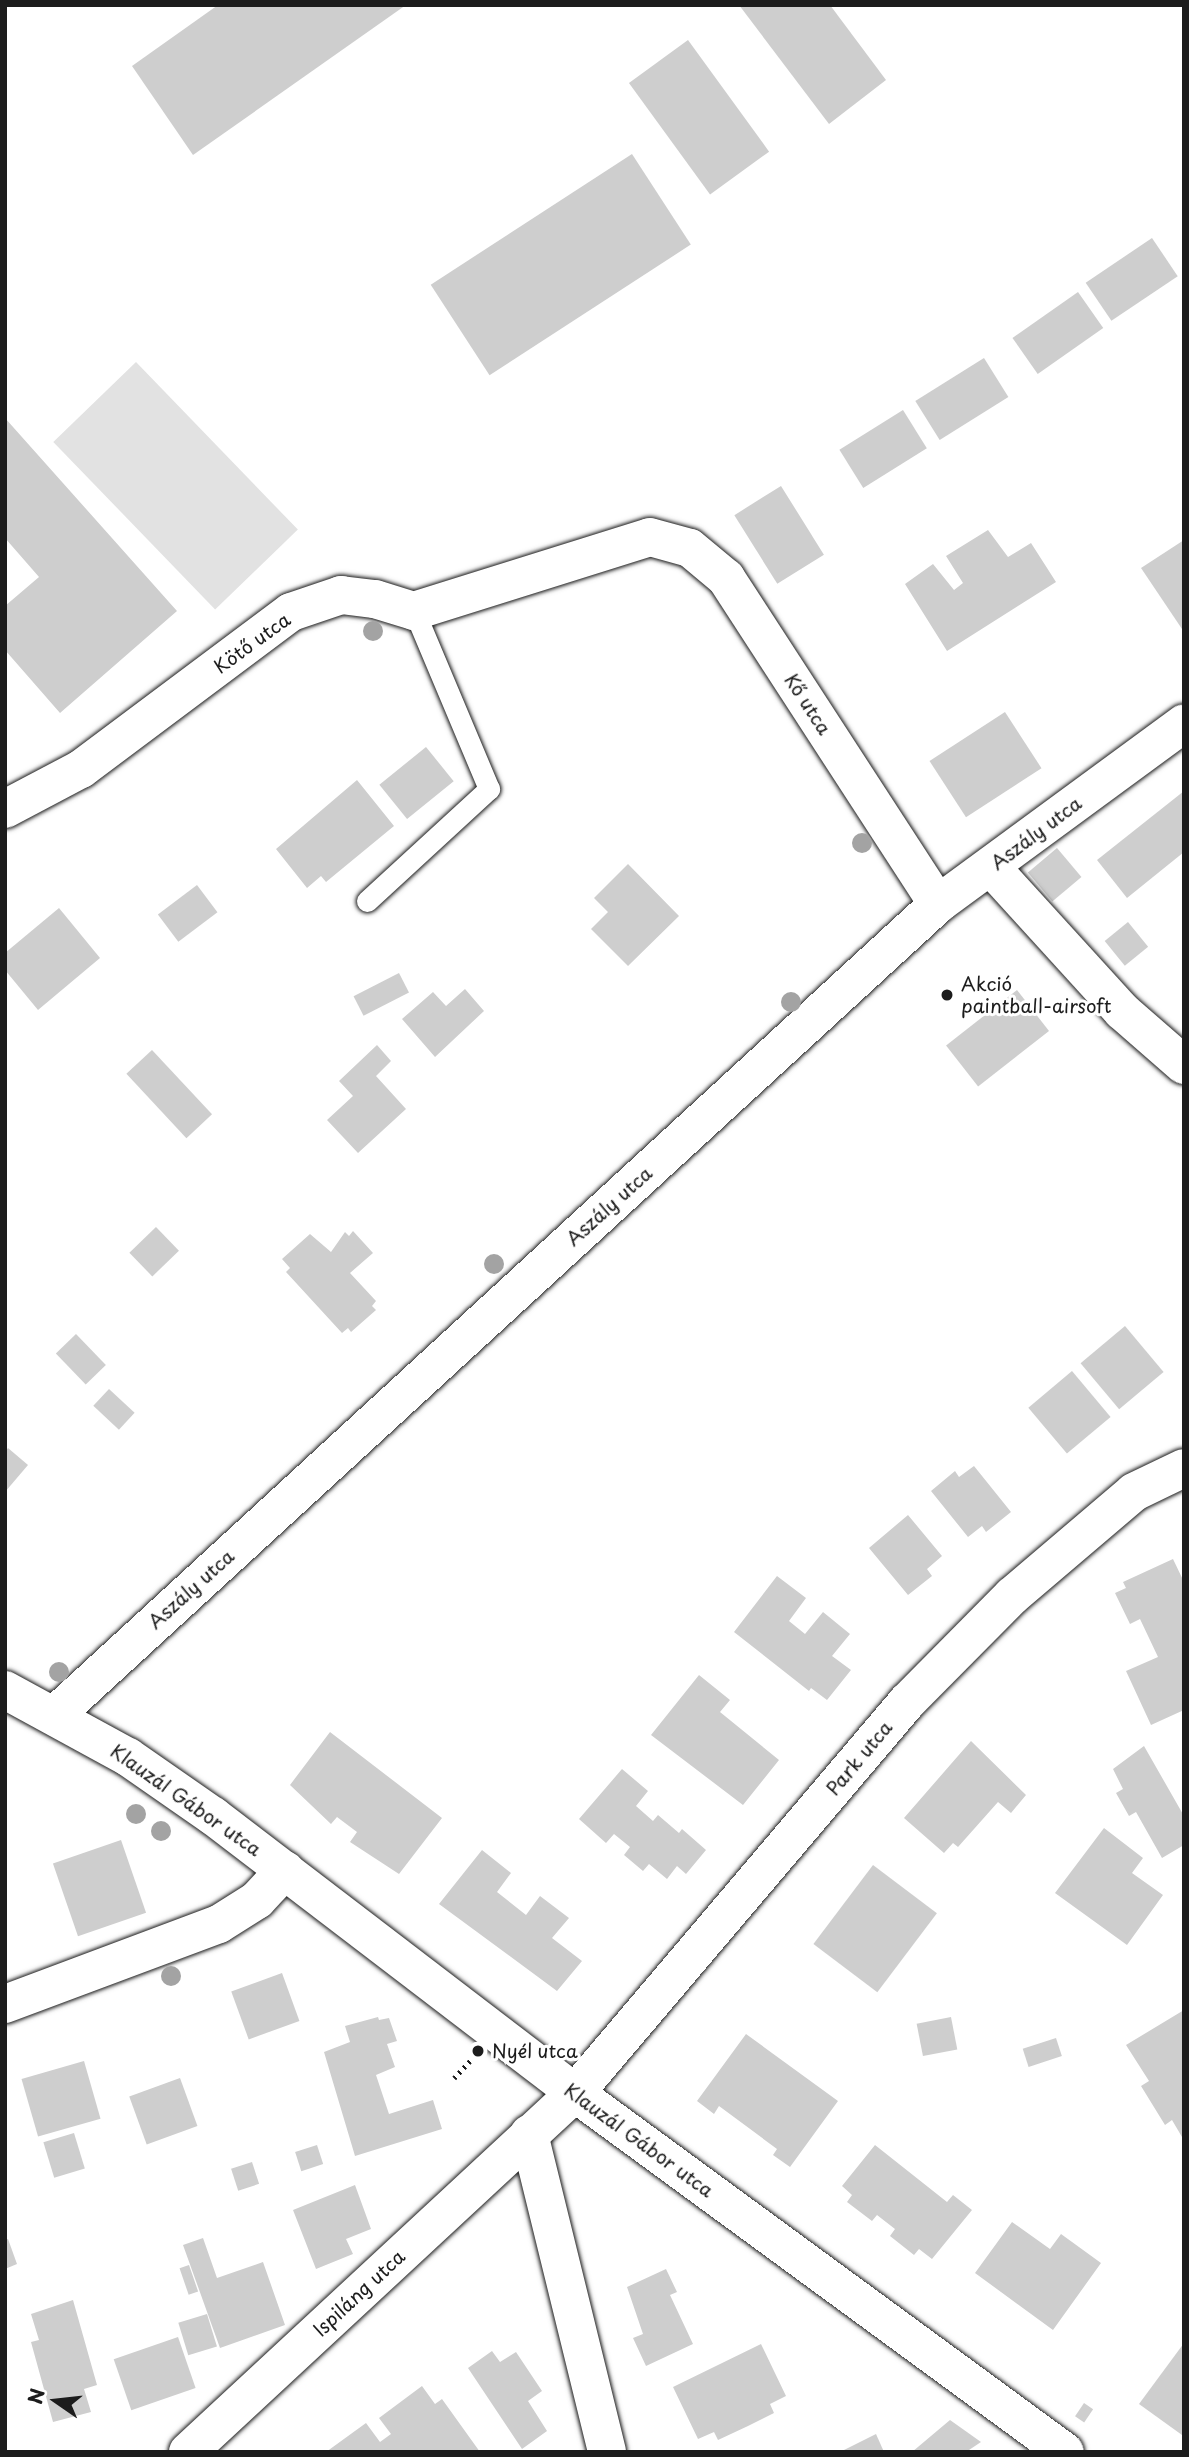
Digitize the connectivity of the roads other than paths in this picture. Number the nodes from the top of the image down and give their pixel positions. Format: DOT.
graph roads {
  1 [pos="414,611"];
  2 [pos="1184,723"];
  3 [pos="5,809"];
  4 [pos="991,867"];
  5 [pos="367,901"];
  6 [pos="938,904"];
  7 [pos="1184,1065"];
  8 [pos="1184,1468"];
  9 [pos="5,1690"];
  10 [pos="56,1714"];
  11 [pos="285,1870"];
  12 [pos="5,2004"];
  13 [pos="575,2093"];
  14 [pos="529,2134"];
  15 [pos="188,2452"];
  16 [pos="607,2452"];
  17 [pos="1065,2452"];
  1 -- 3 [label="street, Kötő utca"];
  1 -- 5 [label="lane"];
  1 -- 6 [label="street, Kő utca"];
  2 -- 4 [label="street, Aszály utca"];
  4 -- 6 [label="street, Aszály utca"];
  4 -- 7 [label="street"];
  6 -- 10 [label="street, Aszály utca"];
  8 -- 13 [label="street, Park utca"];
  9 -- 10 [label="street, Klauzál Gábor utca"];
  10 -- 11 [label="street, Klauzál Gábor utca"];
  11 -- 12 [label="street"];
  11 -- 13 [label="street, Klauzál Gábor utca"];
  13 -- 14 [label="street, Ispiláng utca"];
  13 -- 17 [label="street, Klauzál Gábor utca"];
  14 -- 15 [label="street, Ispiláng utca"];
  14 -- 16 [label="street"];
}
